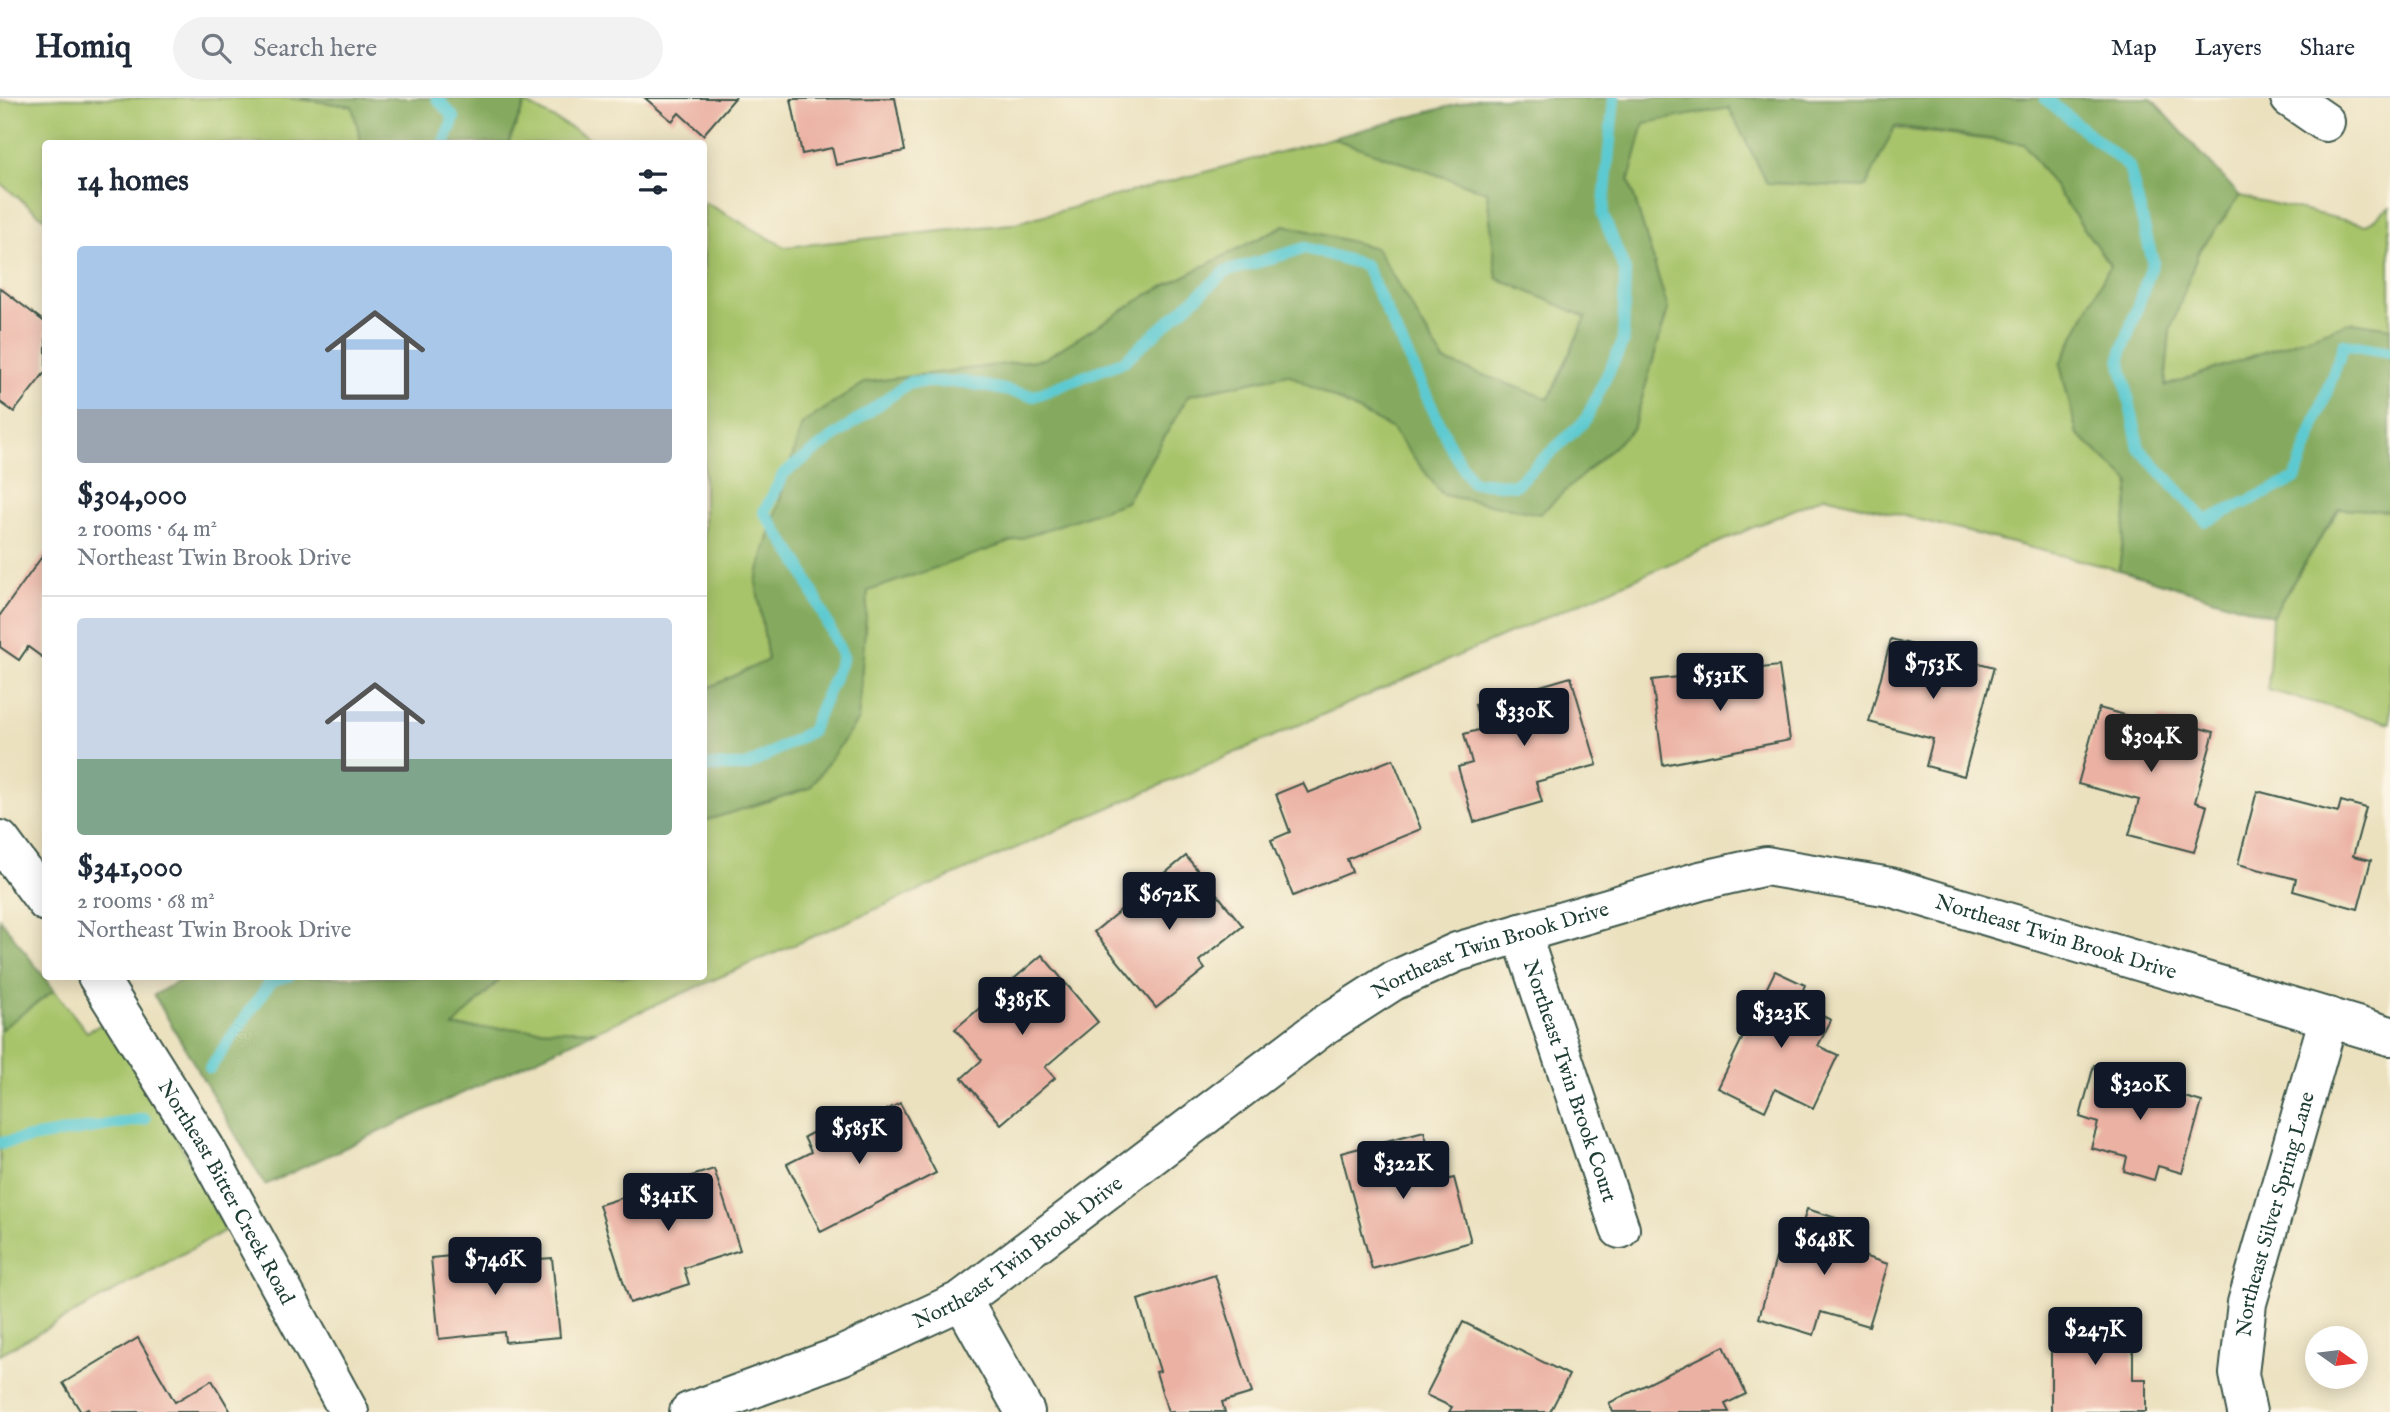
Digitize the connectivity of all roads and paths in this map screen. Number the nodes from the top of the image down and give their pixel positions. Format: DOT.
graph roads {
  1 [pos="2290,98"];
  2 [pos="2325,122"];
  3 [pos="0,840"];
  4 [pos="42,897"];
  5 [pos="1521,933"];
  6 [pos="100,980"];
  7 [pos="2329,1017"];
  8 [pos="2390,1036"];
  9 [pos="1620,1229"];
  10 [pos="962,1300"];
  11 [pos="349,1412"];
  12 [pos="689,1412"];
  13 [pos="1025,1412"];
  14 [pos="2247,1412"];
  1 -- 2 [label="street"];
  3 -- 4 [label="street"];
  5 -- 7 [label="street, Northeast Twin Brook Drive"];
  5 -- 9 [label="street, Northeast Twin Brook Court"];
  5 -- 10 [label="street, Northeast Twin Brook Drive"];
  6 -- 11 [label="street, Northeast Bitter Creek Road"];
  7 -- 8 [label="street, Northeast Twin Brook Drive"];
  7 -- 14 [label="street, Northeast Silver Spring Lane"];
  10 -- 12 [label="street, Northeast Twin Brook Drive"];
  10 -- 13 [label="street"];
}
